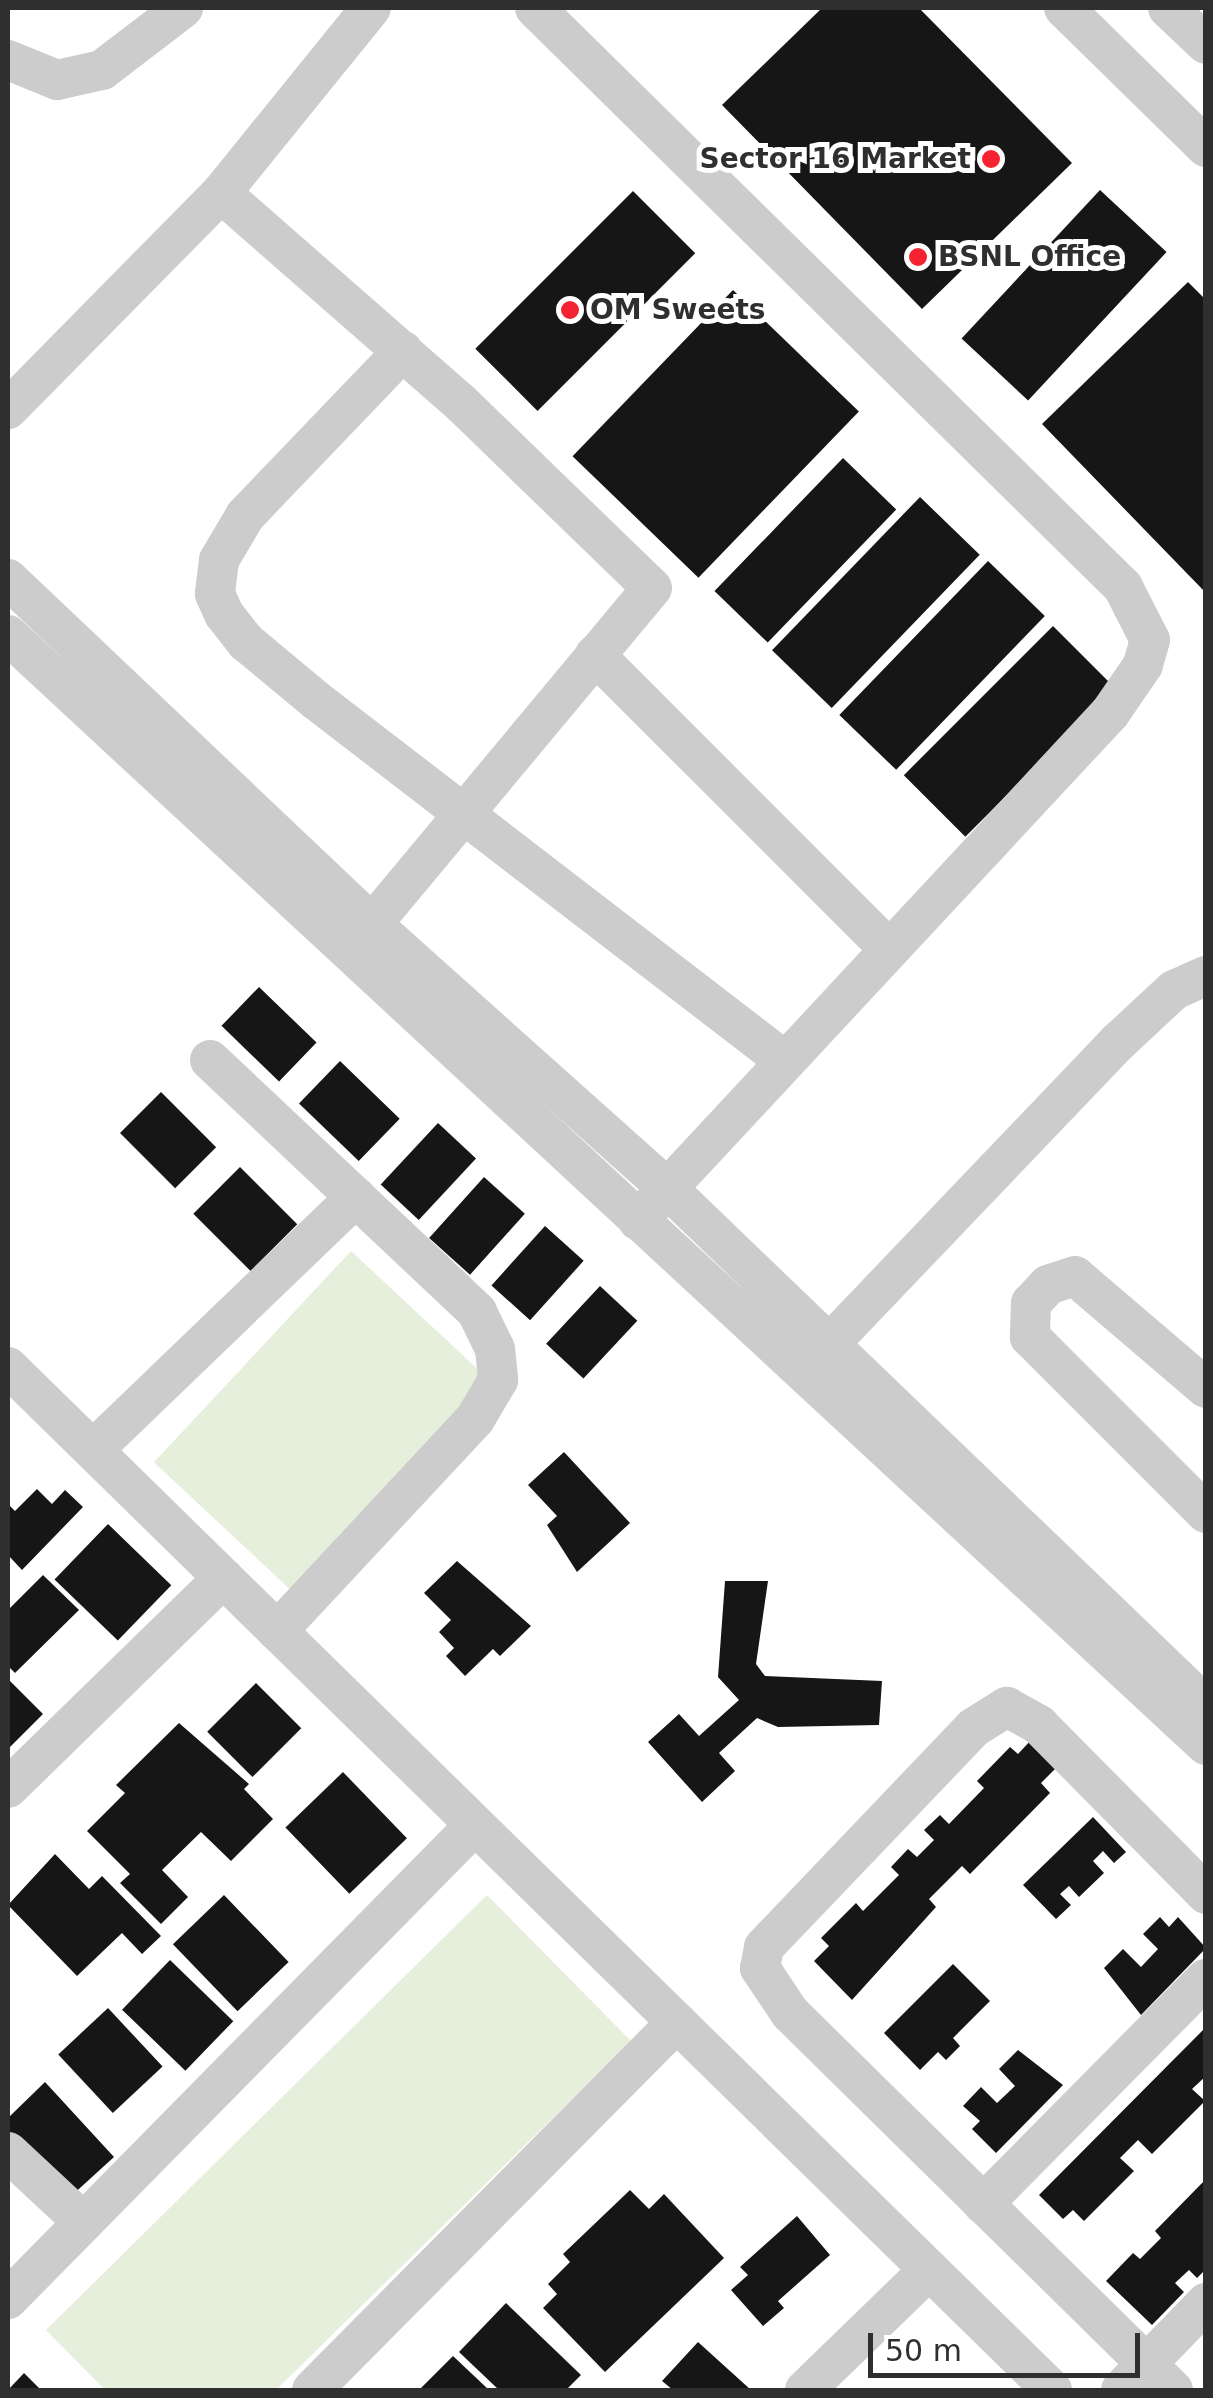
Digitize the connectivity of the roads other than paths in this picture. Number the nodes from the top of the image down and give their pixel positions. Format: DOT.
graph roads {
  1 [pos="183,8"];
  2 [pos="535,8"];
  3 [pos="1064,8"];
  4 [pos="1168,8"];
  5 [pos="359,12"];
  6 [pos="1206,44"];
  7 [pos="8,60"];
  8 [pos="1206,148"];
  9 [pos="220,193"];
  10 [pos="403,351"];
  11 [pos="8,409"];
  12 [pos="8,579"];
  13 [pos="8,635"];
  14 [pos="594,655"];
  15 [pos="465,812"];
  16 [pos="361,938"];
  17 [pos="888,947"];
  18 [pos="1206,976"];
  19 [pos="210,1060"];
  20 [pos="785,1061"];
  21 [pos="667,1188"];
  22 [pos="356,1197"];
  23 [pos="638,1220"];
  24 [pos="1156,1308"];
  25 [pos="830,1342"];
  26 [pos="1206,1354"];
  27 [pos="8,1366"];
  28 [pos="802,1372"];
  29 [pos="1206,1388"];
  30 [pos="93,1450"];
  31 [pos="1206,1513"];
  32 [pos="223,1578"];
  33 [pos="277,1631"];
  34 [pos="1195,1700"];
  35 [pos="1206,1745"];
  36 [pos="8,1788"];
  37 [pos="476,1825"];
  38 [pos="1206,1894"];
  39 [pos="1206,1980"];
  40 [pos="677,2022"];
  41 [pos="8,2152"];
  42 [pos="983,2204"];
  43 [pos="84,2222"];
  44 [pos="929,2270"];
  45 [pos="8,2299"];
  46 [pos="1206,2303"];
  47 [pos="1146,2382"];
  48 [pos="312,2390"];
  49 [pos="805,2390"];
  50 [pos="1052,2390"];
  1 -- 7 [label="street"];
  2 -- 17 [label="street"];
  3 -- 8 [label="street"];
  4 -- 6 [label="street"];
  5 -- 9 [label="street"];
  9 -- 10 [label="street"];
  9 -- 11 [label="street"];
  10 -- 14 [label="street"];
  10 -- 15 [label="street"];
  12 -- 16 [label="street"];
  13 -- 16 [label="street"];
  14 -- 15 [label="street"];
  14 -- 17 [label="street"];
  15 -- 16 [label="street"];
  15 -- 20 [label="street"];
  16 -- 21 [label="street"];
  16 -- 23 [label="street"];
  17 -- 20 [label="street"];
  18 -- 25 [label="street"];
  19 -- 22 [label="street"];
  20 -- 21 [label="street"];
  21 -- 23 [label="street"];
  21 -- 25 [label="street"];
  22 -- 30 [label="street"];
  22 -- 33 [label="street"];
  23 -- 28 [label="street"];
  24 -- 26 [label="street"];
  25 -- 28 [label="street"];
  25 -- 34 [label="street"];
  27 -- 30 [label="street"];
  28 -- 34 [label="street"];
  29 -- 31 [label="street"];
  30 -- 32 [label="street"];
  32 -- 33 [label="street"];
  32 -- 36 [label="street"];
  33 -- 37 [label="street"];
  34 -- 35 [label="street"];
  37 -- 40 [label="street"];
  37 -- 43 [label="street"];
  38 -- 42 [label="street"];
  39 -- 42 [label="street"];
  40 -- 44 [label="street"];
  40 -- 48 [label="street"];
  41 -- 43 [label="street"];
  42 -- 47 [label="street"];
  43 -- 45 [label="street"];
  44 -- 49 [label="street"];
  44 -- 50 [label="street"];
  46 -- 47 [label="street"];
}
